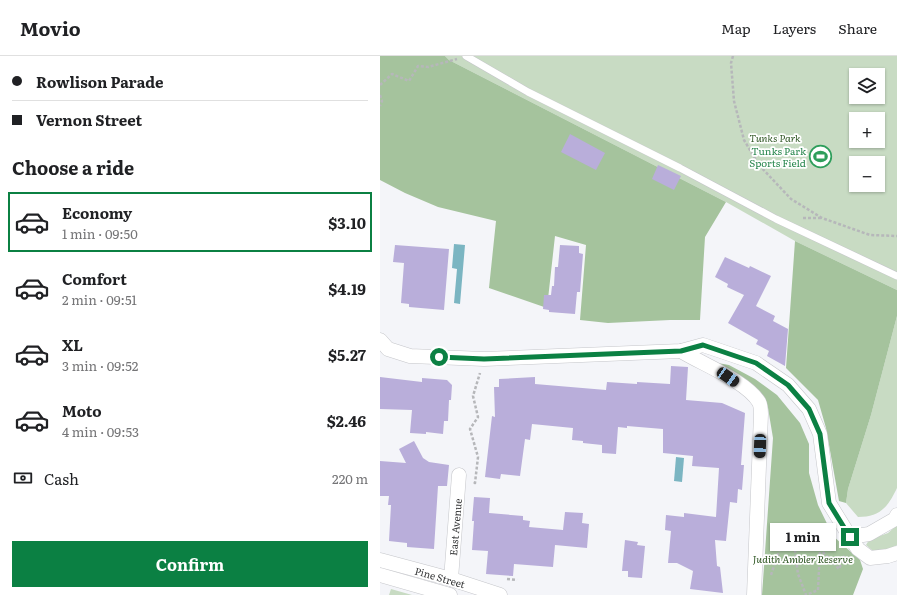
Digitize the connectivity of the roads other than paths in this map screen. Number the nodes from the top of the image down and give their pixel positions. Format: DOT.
graph roads {
  1 [pos="466,56"];
  2 [pos="897,276"];
  3 [pos="380,340"];
  4 [pos="681,351"];
  5 [pos="459,475"];
  6 [pos="897,515"];
  7 [pos="850,537"];
  8 [pos="897,553"];
  9 [pos="380,560"];
  10 [pos="380,575"];
  11 [pos="451,579"];
  12 [pos="754,591"];
  13 [pos="450,595"];
  14 [pos="500,595"];
  1 -- 2 [label="lane"];
  3 -- 4 [label="street"];
  4 -- 7 [label="street"];
  4 -- 12 [label="street"];
  5 -- 11 [label="street, East Avenue"];
  6 -- 7 [label="street"];
  7 -- 8 [label="street"];
  9 -- 11 [label="street, Pine Street"];
  10 -- 13 [label="street, Pine Street"];
  11 -- 14 [label="street, Pine Street"];
}
